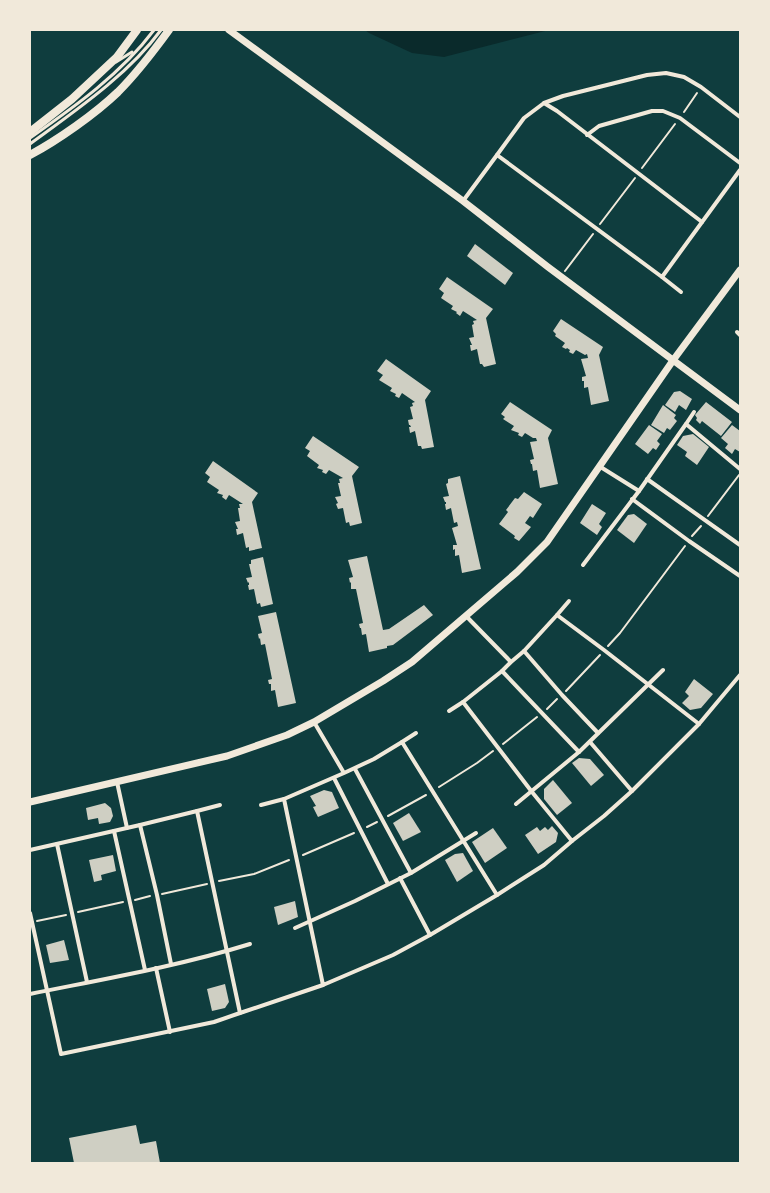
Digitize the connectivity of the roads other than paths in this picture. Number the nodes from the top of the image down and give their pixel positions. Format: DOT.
graph roads {
  1 [pos="137,30"];
  2 [pos="154,30"];
  3 [pos="161,30"];
  4 [pos="169,30"];
  5 [pos="229,30"];
  6 [pos="144,43"];
  7 [pos="102,70"];
  8 [pos="544,103"];
  9 [pos="740,117"];
  10 [pos="30,132"];
  11 [pos="587,135"];
  12 [pos="30,138"];
  13 [pos="30,144"];
  14 [pos="497,154"];
  15 [pos="30,155"];
  16 [pos="740,163"];
  17 [pos="740,170"];
  18 [pos="463,201"];
  19 [pos="702,222"];
  20 [pos="740,270"];
  21 [pos="662,277"];
  22 [pos="681,292"];
  23 [pos="674,359"];
  24 [pos="740,410"];
  25 [pos="694,412"];
  26 [pos="686,424"];
  27 [pos="599,466"];
  28 [pos="740,469"];
  29 [pos="648,479"];
  30 [pos="639,491"];
  31 [pos="632,499"];
  32 [pos="740,545"];
  33 [pos="583,565"];
  34 [pos="740,570"];
  35 [pos="738,575"];
  36 [pos="569,601"];
  37 [pos="557,615"];
  38 [pos="467,617"];
  39 [pos="524,651"];
  40 [pos="511,662"];
  41 [pos="663,670"];
  42 [pos="502,671"];
  43 [pos="740,675"];
  44 [pos="648,684"];
  45 [pos="463,702"];
  46 [pos="449,711"];
  47 [pos="314,722"];
  48 [pos="699,724"];
  49 [pos="416,733"];
  50 [pos="598,733"];
  51 [pos="402,742"];
  52 [pos="590,742"];
  53 [pos="579,752"];
  54 [pos="355,769"];
  55 [pos="344,773"];
  56 [pos="334,778"];
  57 [pos="117,782"];
  58 [pos="632,791"];
  59 [pos="532,792"];
  60 [pos="284,799"];
  61 [pos="30,802"];
  62 [pos="516,804"];
  63 [pos="220,805"];
  64 [pos="261,805"];
  65 [pos="196,811"];
  66 [pos="140,825"];
  67 [pos="128,828"];
  68 [pos="114,831"];
  69 [pos="476,833"];
  70 [pos="572,841"];
  71 [pos="463,842"];
  72 [pos="57,844"];
  73 [pos="30,850"];
  74 [pos="411,873"];
  75 [pos="400,878"];
  76 [pos="388,884"];
  77 [pos="496,896"];
  78 [pos="30,913"];
  79 [pos="309,921"];
  80 [pos="295,928"];
  81 [pos="430,935"];
  82 [pos="250,944"];
  83 [pos="226,951"];
  84 [pos="171,964"];
  85 [pos="156,968"];
  86 [pos="145,970"];
  87 [pos="87,982"];
  88 [pos="323,985"];
  89 [pos="47,990"];
  90 [pos="30,994"];
  91 [pos="240,1013"];
  92 [pos="170,1032"];
  1 -- 7 [label="main road"];
  2 -- 6 [label="lane"];
  3 -- 13 [label="lane"];
  4 -- 15 [label="main road"];
  5 -- 18 [label="street"];
  6 -- 7 [label="lane"];
  6 -- 12 [label="lane"];
  7 -- 10 [label="main road"];
  8 -- 9 [label="street"];
  8 -- 11 [label="street"];
  8 -- 14 [label="street"];
  11 -- 16 [label="street"];
  11 -- 19 [label="street"];
  14 -- 18 [label="street"];
  14 -- 21 [label="street"];
  17 -- 19 [label="street"];
  18 -- 23 [label="street"];
  19 -- 21 [label="street"];
  20 -- 23 [label="street"];
  21 -- 22 [label="street"];
  23 -- 24 [label="street"];
  23 -- 27 [label="street"];
  25 -- 26 [label="street"];
  26 -- 28 [label="street"];
  26 -- 29 [label="street"];
  27 -- 30 [label="street"];
  27 -- 38 [label="street"];
  29 -- 30 [label="street"];
  29 -- 32 [label="street"];
  30 -- 31 [label="street"];
  31 -- 33 [label="street"];
  31 -- 35 [label="street"];
  34 -- 35 [label="street"];
  36 -- 37 [label="street"];
  37 -- 39 [label="street"];
  37 -- 44 [label="street"];
  38 -- 40 [label="street"];
  38 -- 47 [label="street"];
  39 -- 40 [label="street"];
  39 -- 50 [label="street"];
  40 -- 42 [label="street"];
  41 -- 44 [label="street"];
  42 -- 45 [label="street"];
  42 -- 53 [label="street"];
  43 -- 48 [label="street"];
  44 -- 48 [label="street"];
  44 -- 50 [label="street"];
  45 -- 46 [label="street"];
  45 -- 59 [label="street"];
  47 -- 55 [label="street"];
  47 -- 57 [label="street"];
  48 -- 58 [label="street"];
  49 -- 51 [label="street"];
  50 -- 52 [label="street"];
  51 -- 54 [label="street"];
  51 -- 71 [label="street"];
  52 -- 53 [label="street"];
  52 -- 58 [label="street"];
  53 -- 59 [label="street"];
  54 -- 55 [label="street"];
  54 -- 74 [label="street"];
  55 -- 56 [label="street"];
  56 -- 60 [label="street"];
  56 -- 76 [label="street"];
  57 -- 61 [label="street"];
  57 -- 67 [label="street"];
  58 -- 70 [label="street"];
  59 -- 62 [label="street"];
  59 -- 70 [label="street"];
  60 -- 64 [label="street"];
  60 -- 79 [label="street"];
  63 -- 65 [label="street"];
  65 -- 66 [label="street"];
  65 -- 83 [label="street"];
  66 -- 67 [label="street"];
  66 -- 84 [label="street"];
  67 -- 68 [label="street"];
  68 -- 72 [label="street"];
  68 -- 86 [label="street"];
  69 -- 71 [label="street"];
  70 -- 77 [label="street"];
  71 -- 74 [label="street"];
  71 -- 77 [label="street"];
  72 -- 73 [label="street"];
  72 -- 87 [label="street"];
  74 -- 75 [label="street"];
  75 -- 76 [label="street"];
  75 -- 81 [label="street"];
  76 -- 79 [label="street"];
  77 -- 81 [label="street"];
  78 -- 89 [label="street"];
  79 -- 80 [label="street"];
  79 -- 88 [label="street"];
  81 -- 88 [label="street"];
  82 -- 83 [label="street"];
  83 -- 84 [label="street"];
  83 -- 91 [label="street"];
  84 -- 85 [label="street"];
  85 -- 86 [label="street"];
  85 -- 92 [label="street"];
  86 -- 87 [label="street"];
  87 -- 89 [label="street"];
  88 -- 91 [label="street"];
  89 -- 90 [label="street"];
  89 -- 92 [label="street"];
  91 -- 92 [label="street"];
}
